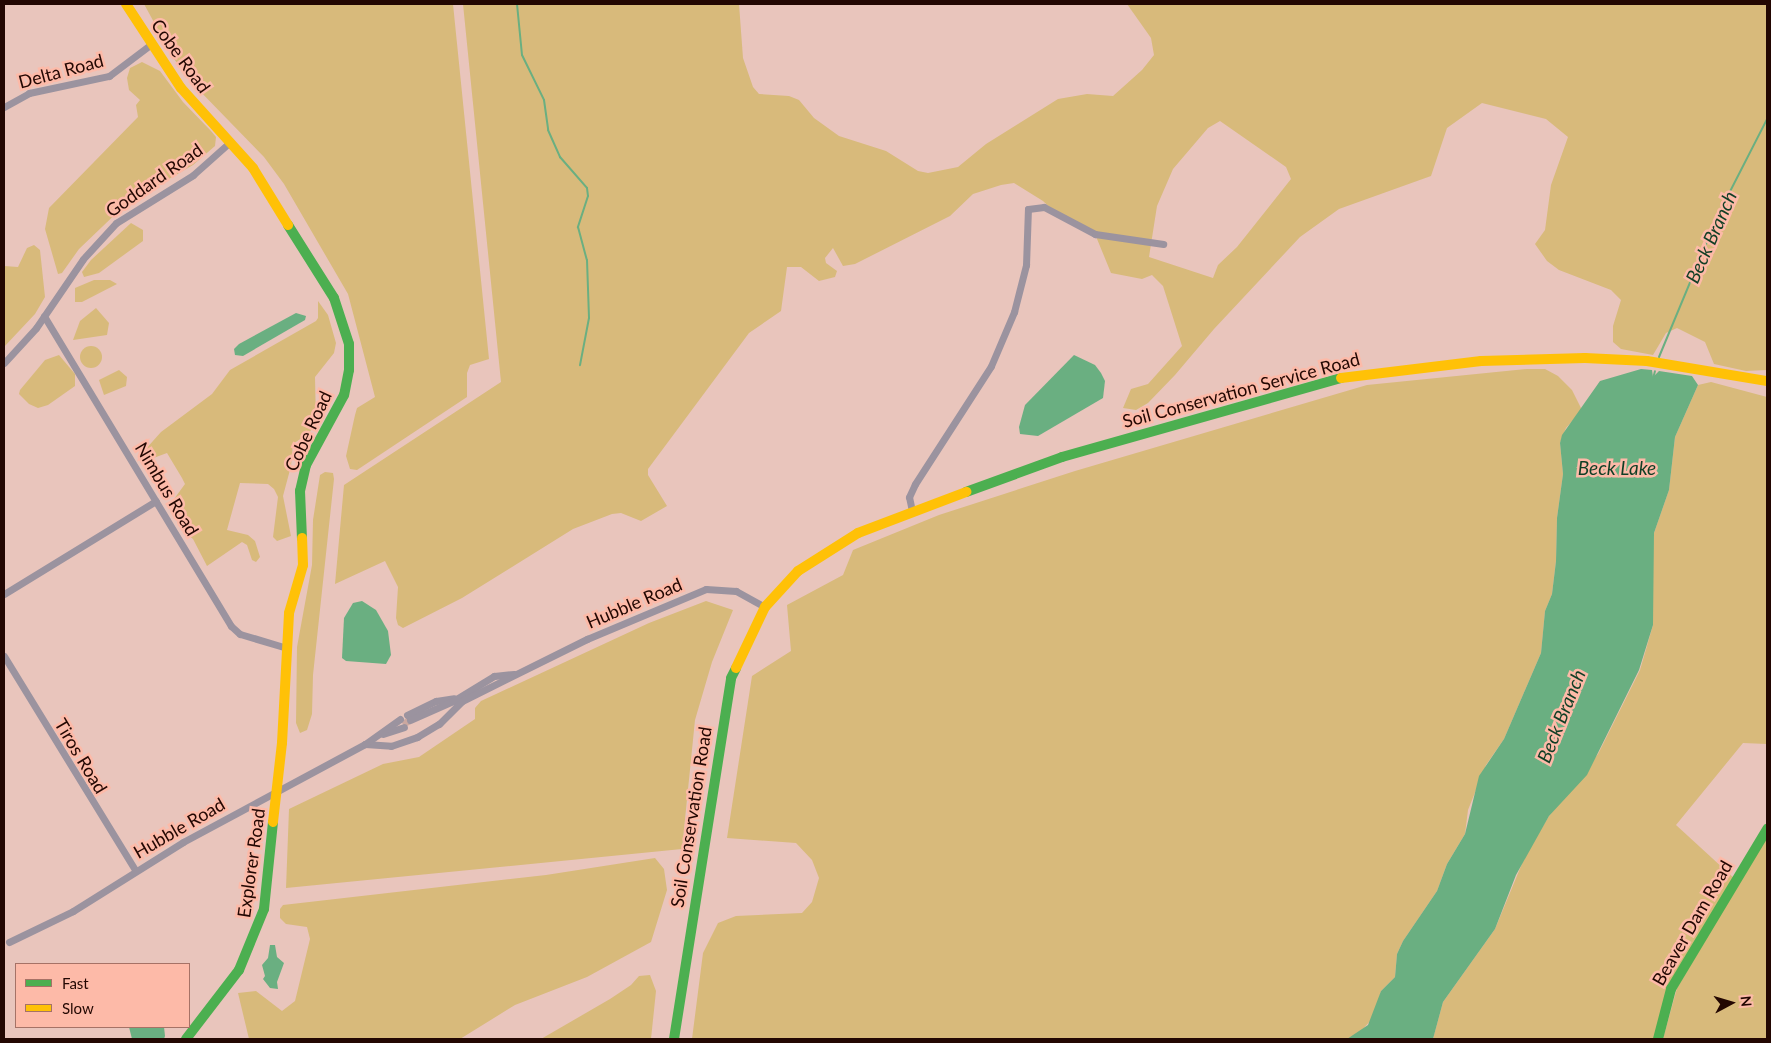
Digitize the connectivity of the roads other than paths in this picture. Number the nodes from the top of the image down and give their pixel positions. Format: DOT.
graph roads {
  1 [pos="126,4"];
  2 [pos="150,45"];
  3 [pos="4,107"];
  4 [pos="230,142"];
  5 [pos="1163,244"];
  6 [pos="44,316"];
  7 [pos="4,363"];
  8 [pos="1767,380"];
  9 [pos="156,501"];
  10 [pos="912,511"];
  11 [pos="4,594"];
  12 [pos="765,608"];
  13 [pos="287,648"];
  14 [pos="4,656"];
  15 [pos="517,674"];
  16 [pos="461,696"];
  17 [pos="406,722"];
  18 [pos="378,736"];
  19 [pos="364,744"];
  20 [pos="278,790"];
  21 [pos="1767,829"];
  22 [pos="135,870"];
  23 [pos="9,942"];
  24 [pos="186,1039"];
  25 [pos="674,1039"];
  26 [pos="1658,1039"];
  1 -- 2 [label="main road, Cobe Road"];
  2 -- 3 [label="street, Delta Road"];
  2 -- 4 [label="main road, Cobe Road"];
  4 -- 6 [label="street, Goddard Road"];
  4 -- 13 [label="main road, Cobe Road"];
  5 -- 10 [label="street"];
  6 -- 7 [label="street, Goddard Road"];
  6 -- 9 [label="street, Nimbus Road"];
  8 -- 10 [label="main road, Soil Conservation Service Road"];
  9 -- 11 [label="street"];
  9 -- 13 [label="street, Nimbus Road"];
  10 -- 12 [label="main road, Soil Conservation Service Road"];
  12 -- 15 [label="street, Hubble Road"];
  12 -- 25 [label="main road, Soil Conservation Road"];
  13 -- 20 [label="main road, Cobe Road"];
  14 -- 22 [label="street, Tiros Road"];
  15 -- 16 [label="street, Hubble Road"];
  15 -- 19 [label="street, Hubble Road"];
  16 -- 17 [label="street, Hubble Road"];
  16 -- 17 [label="street, Hubble Road"];
  17 -- 18 [label="street, Hubble Road"];
  17 -- 18 [label="street, Hubble Road"];
  18 -- 19 [label="street, Hubble Road"];
  19 -- 20 [label="street, Hubble Road"];
  20 -- 22 [label="street, Hubble Road"];
  20 -- 24 [label="main road, Explorer Road"];
  21 -- 26 [label="main road, Beaver Dam Road"];
  22 -- 23 [label="street, Hubble Road"];
}
